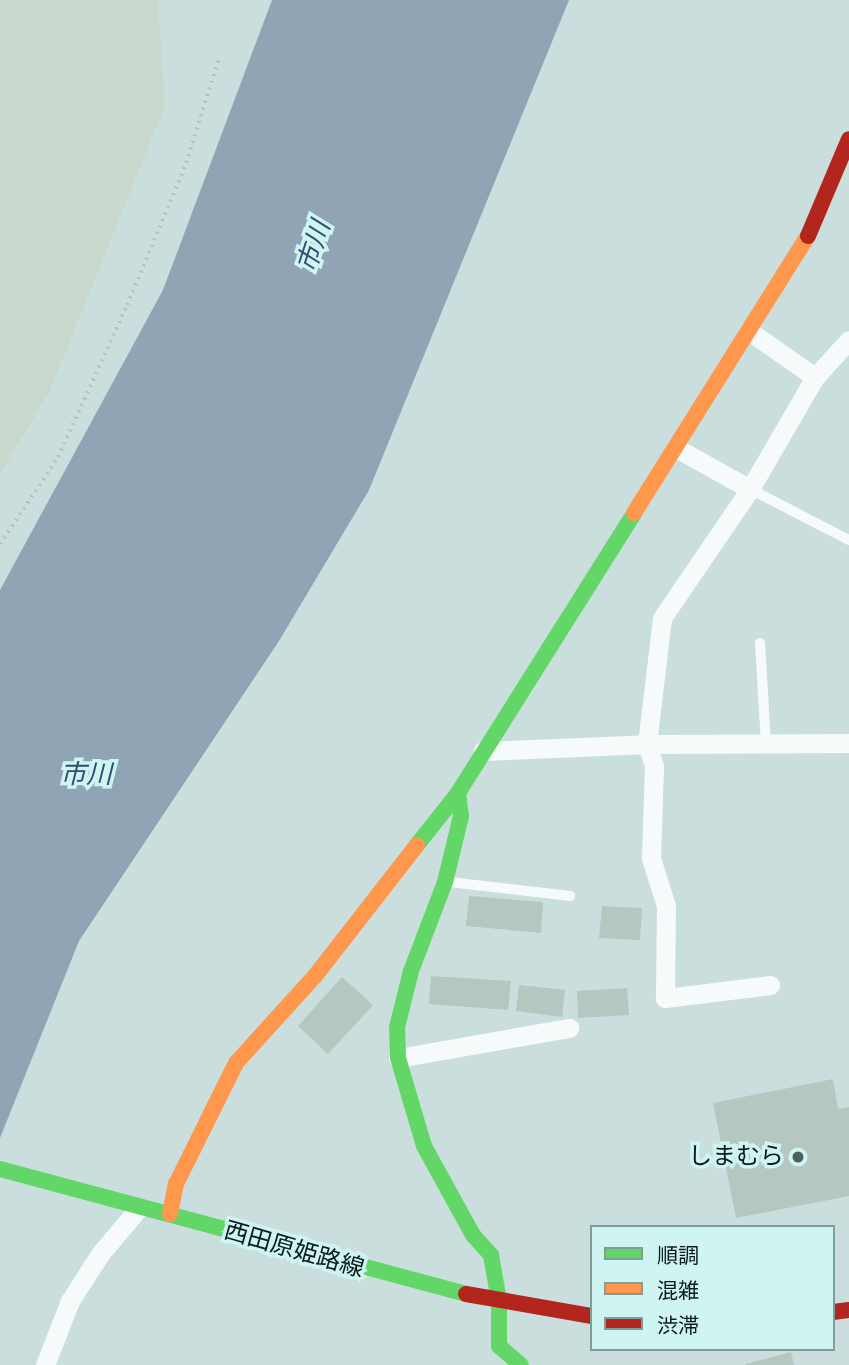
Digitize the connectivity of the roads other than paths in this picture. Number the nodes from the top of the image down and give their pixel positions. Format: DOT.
graph roads {
  1 [pos="849,139"];
  2 [pos="749,331"];
  3 [pos="849,340"];
  4 [pos="815,377"];
  5 [pos="678,449"];
  6 [pos="750,489"];
  7 [pos="849,540"];
  8 [pos="760,643"];
  9 [pos="849,743"];
  10 [pos="647,744"];
  11 [pos="766,744"];
  12 [pos="483,751"];
  13 [pos="458,793"];
  14 [pos="445,882"];
  15 [pos="570,896"];
  16 [pos="770,985"];
  17 [pos="569,1028"];
  18 [pos="398,1058"];
  19 [pos="0,1168"];
  20 [pos="138,1209"];
  21 [pos="170,1214"];
  22 [pos="499,1301"];
  23 [pos="590,1316"];
  24 [pos="45,1365"];
  25 [pos="521,1365"];
  1 -- 2 [label="street"];
  2 -- 4 [label="street"];
  2 -- 5 [label="street"];
  3 -- 4 [label="street"];
  4 -- 6 [label="street"];
  5 -- 6 [label="street"];
  5 -- 12 [label="street"];
  6 -- 7 [label="lane"];
  6 -- 10 [label="street"];
  8 -- 11 [label="lane"];
  9 -- 11 [label="street"];
  10 -- 11 [label="street"];
  10 -- 12 [label="street"];
  10 -- 16 [label="street"];
  12 -- 13 [label="street"];
  13 -- 14 [label="street"];
  13 -- 21 [label="street"];
  14 -- 15 [label="lane"];
  14 -- 18 [label="street"];
  17 -- 18 [label="street"];
  18 -- 22 [label="street"];
  19 -- 20 [label="street, 西田原姫路線"];
  20 -- 21 [label="street, 西田原姫路線"];
  20 -- 24 [label="street"];
  21 -- 22 [label="street, 西田原姫路線"];
  22 -- 23 [label="street, 西田原姫路線"];
  22 -- 25 [label="street"];
}
